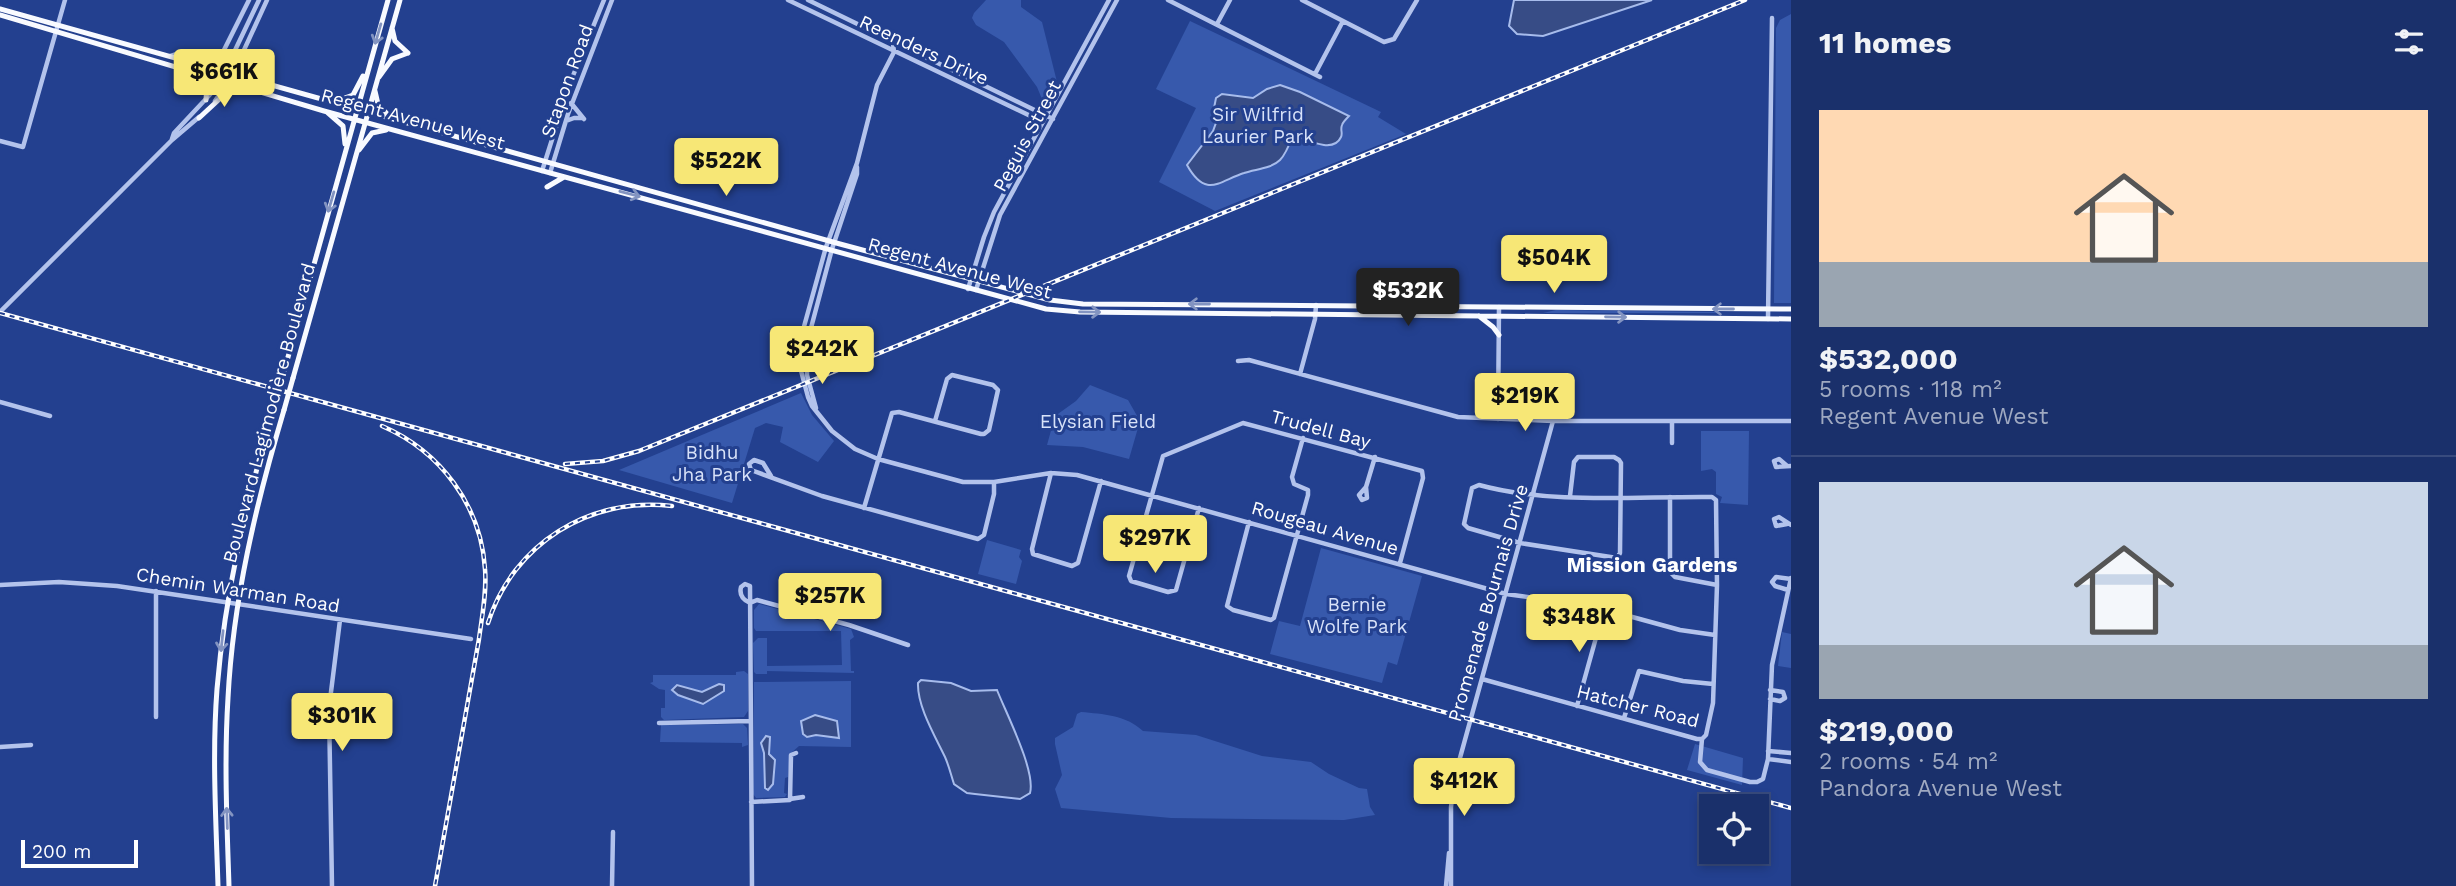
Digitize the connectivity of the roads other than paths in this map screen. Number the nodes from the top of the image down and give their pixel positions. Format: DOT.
graph roads {
  1 [pos="65,0"];
  2 [pos="248,0"];
  3 [pos="259,0"];
  4 [pos="267,0"];
  5 [pos="388,0"];
  6 [pos="400,0"];
  7 [pos="604,0"];
  8 [pos="612,0"];
  9 [pos="788,0"];
  10 [pos="808,0"];
  11 [pos="1109,0"];
  12 [pos="1117,0"];
  13 [pos="1168,0"];
  14 [pos="1230,0"];
  15 [pos="1302,0"];
  16 [pos="1417,0"];
  17 [pos="2,13"];
  18 [pos="1772,18"];
  19 [pos="1343,21"];
  20 [pos="1217,24"];
  21 [pos="391,27"];
  22 [pos="58,28"];
  23 [pos="236,28"];
  24 [pos="592,29"];
  25 [pos="599,31"];
  26 [pos="241,38"];
  27 [pos="97,39"];
  28 [pos="893,43"];
  29 [pos="894,52"];
  30 [pos="234,53"];
  31 [pos="242,55"];
  32 [pos="170,57"];
  33 [pos="167,64"];
  34 [pos="205,64"];
  35 [pos="369,68"];
  36 [pos="186,69"];
  37 [pos="225,72"];
  38 [pos="233,74"];
  39 [pos="250,79"];
  40 [pos="221,80"];
  41 [pos="228,82"];
  42 [pos="570,83"];
  43 [pos="375,85"];
  44 [pos="579,86"];
  45 [pos="249,89"];
  46 [pos="206,100"];
  47 [pos="333,102"];
  48 [pos="571,103"];
  49 [pos="357,108"];
  50 [pos="562,108"];
  51 [pos="324,111"];
  52 [pos="368,111"];
  53 [pos="568,114"];
  54 [pos="1046,116"];
  55 [pos="199,118"];
  56 [pos="391,118"];
  57 [pos="1053,118"];
  58 [pos="354,119"];
  59 [pos="566,121"];
  60 [pos="365,122"];
  61 [pos="1042,122"];
  62 [pos="1048,125"];
  63 [pos="186,126"];
  64 [pos="393,130"];
  65 [pos="0,141"];
  66 [pos="482,143"];
  67 [pos="346,150"];
  68 [pos="479,154"];
  69 [pos="355,156"];
  70 [pos="546,160"];
  71 [pos="553,163"];
  72 [pos="542,171"];
  73 [pos="550,173"];
  74 [pos="564,177"];
  75 [pos="547,187"];
  76 [pos="691,202"];
  77 [pos="704,206"];
  78 [pos="680,208"];
  79 [pos="691,211"];
  80 [pos="740,216"];
  81 [pos="750,218"];
  82 [pos="733,222"];
  83 [pos="768,224"];
  84 [pos="757,229"];
  85 [pos="766,231"];
  86 [pos="830,245"];
  87 [pos="971,280"];
  88 [pos="979,282"];
  89 [pos="972,290"];
  90 [pos="1123,304"];
  91 [pos="1231,304"];
  92 [pos="1316,305"];
  93 [pos="1768,309"];
  94 [pos="1791,309"];
  95 [pos="1499,311"];
  96 [pos="0,312"];
  97 [pos="1124,313"];
  98 [pos="1221,314"];
  99 [pos="1477,315"];
  100 [pos="1316,316"];
  101 [pos="1768,319"];
  102 [pos="1791,319"];
  103 [pos="1499,335"];
  104 [pos="1238,361"];
  105 [pos="1300,374"];
  106 [pos="0,402"];
  107 [pos="50,416"];
  108 [pos="1498,419"];
  109 [pos="935,421"];
  110 [pos="1553,421"];
  111 [pos="1791,421"];
  112 [pos="1672,422"];
  113 [pos="1303,438"];
  114 [pos="1672,443"];
  115 [pos="1375,457"];
  116 [pos="878,459"];
  117 [pos="1051,473"];
  118 [pos="771,476"];
  119 [pos="1101,481"];
  120 [pos="994,482"];
  121 [pos="1366,487"];
  122 [pos="1533,494"];
  123 [pos="1151,495"];
  124 [pos="1570,496"];
  125 [pos="1620,497"];
  126 [pos="1670,497"];
  127 [pos="864,508"];
  128 [pos="1199,508"];
  129 [pos="1249,522"];
  130 [pos="1297,535"];
  131 [pos="1520,543"];
  132 [pos="1400,564"];
  133 [pos="1791,579"];
  134 [pos="0,585"];
  135 [pos="1717,585"];
  136 [pos="1788,590"];
  137 [pos="156,591"];
  138 [pos="1506,594"];
  139 [pos="227,603"];
  140 [pos="237,604"];
  141 [pos="1605,609"];
  142 [pos="340,620"];
  143 [pos="1715,635"];
  144 [pos="471,639"];
  145 [pos="908,645"];
  146 [pos="1482,679"];
  147 [pos="1713,684"];
  148 [pos="1770,690"];
  149 [pos="1770,699"];
  150 [pos="1577,706"];
  151 [pos="156,717"];
  152 [pos="1624,718"];
  153 [pos="751,721"];
  154 [pos="659,723"];
  155 [pos="1702,739"];
  156 [pos="32,745"];
  157 [pos="0,747"];
  158 [pos="1768,751"];
  159 [pos="796,753"];
  160 [pos="1791,753"];
  161 [pos="1768,759"];
  162 [pos="1791,762"];
  163 [pos="803,797"];
  164 [pos="790,800"];
  165 [pos="751,802"];
  166 [pos="613,832"];
  167 [pos="218,886"];
  168 [pos="229,886"];
  169 [pos="332,886"];
  170 [pos="612,886"];
  171 [pos="752,886"];
  172 [pos="1449,886"];
  1 -- 22 [label="street"];
  2 -- 23 [label="street"];
  3 -- 26 [label="street"];
  4 -- 31 [label="street"];
  5 -- 35 [label="main road, Boulevard Lagimodière Boulevard, one-way"];
  6 -- 21 [label="main road, Boulevard Lagimodière Boulevard"];
  7 -- 24 [label="street, Stapon Road"];
  8 -- 25 [label="street, Stapon Road"];
  9 -- 29 [label="street, Reenders Drive"];
  10 -- 28 [label="street, Reenders Drive"];
  11 -- 54 [label="street, Peguis Street"];
  12 -- 57 [label="street, Peguis Street"];
  13 -- 20 [label="street"];
  14 -- 20 [label="street"];
  15 -- 19 [label="street"];
  16 -- 19 [label="street"];
  17 -- 22 [label="main road"];
  18 -- 93 [label="street"];
  19 -- 20 [label="street"];
  21 -- 43 [label="main road, Boulevard Lagimodière Boulevard"];
  21 -- 43 [label="main road"];
  22 -- 27 [label="main road"];
  22 -- 65 [label="street"];
  23 -- 26 [label="street"];
  23 -- 34 [label="street"];
  24 -- 25 [label="street"];
  24 -- 42 [label="street, Stapon Road"];
  25 -- 44 [label="street, Stapon Road"];
  26 -- 30 [label="street"];
  27 -- 32 [label="main road, Regent Avenue West"];
  27 -- 33 [label="main road, Regent Avenue West"];
  28 -- 29 [label="street"];
  28 -- 54 [label="street, Reenders Drive"];
  29 -- 61 [label="street, Reenders Drive"];
  29 -- 86 [label="street, Rougeau Avenue"];
  30 -- 34 [label="main road"];
  30 -- 37 [label="street"];
  31 -- 38 [label="street"];
  31 -- 39 [label="main road"];
  32 -- 33 [label="main road"];
  32 -- 34 [label="main road, Regent Avenue West"];
  33 -- 36 [label="main road, Regent Avenue West"];
  34 -- 37 [label="main road, Regent Avenue West"];
  35 -- 47 [label="main road"];
  35 -- 49 [label="main road, Boulevard Lagimodière Boulevard"];
  36 -- 40 [label="main road, Regent Avenue West"];
  36 -- 46 [label="main road"];
  37 -- 38 [label="main road, Regent Avenue West"];
  37 -- 40 [label="street"];
  38 -- 39 [label="main road, Regent Avenue West"];
  38 -- 41 [label="street"];
  39 -- 47 [label="main road, Regent Avenue West"];
  40 -- 41 [label="main road, Regent Avenue West"];
  40 -- 46 [label="street"];
  41 -- 45 [label="main road, Regent Avenue West"];
  41 -- 55 [label="street"];
  42 -- 44 [label="street"];
  42 -- 50 [label="street, Stapon Road"];
  43 -- 52 [label="main road, Boulevard Lagimodière Boulevard"];
  43 -- 56 [label="main road"];
  44 -- 48 [label="street, Stapon Road"];
  45 -- 51 [label="main road, Regent Avenue West"];
  45 -- 55 [label="main road"];
  46 -- 63 [label="street"];
  47 -- 49 [label="main road, Regent Avenue West"];
  48 -- 53 [label="street, Stapon Road"];
  48 -- 59 [label="street"];
  49 -- 52 [label="main road, Regent Avenue West"];
  49 -- 58 [label="main road, Boulevard Lagimodière Boulevard"];
  50 -- 53 [label="street"];
  50 -- 70 [label="street, Stapon Road"];
  51 -- 58 [label="main road, Regent Avenue West"];
  51 -- 67 [label="main road"];
  52 -- 56 [label="main road, Regent Avenue West"];
  52 -- 60 [label="main road, Boulevard Lagimodière Boulevard"];
  53 -- 59 [label="street, Stapon Road"];
  54 -- 57 [label="street, Reenders Drive"];
  54 -- 61 [label="street, Peguis Street"];
  55 -- 63 [label="street"];
  56 -- 66 [label="main road, Regent Avenue West"];
  57 -- 62 [label="street, Peguis Street"];
  58 -- 60 [label="main road, Regent Avenue West"];
  58 -- 67 [label="main road, Boulevard Lagimodière Boulevard"];
  59 -- 71 [label="street, Stapon Road"];
  60 -- 64 [label="main road, Regent Avenue West"];
  60 -- 69 [label="main road, Boulevard Lagimodière Boulevard"];
  61 -- 62 [label="street, Reenders Drive"];
  61 -- 87 [label="street, Peguis Street"];
  62 -- 88 [label="street, Peguis Street"];
  63 -- 96 [label="street"];
  64 -- 68 [label="main road, Regent Avenue West"];
  64 -- 69 [label="main road"];
  66 -- 68 [label="main road"];
  66 -- 70 [label="main road, Regent Avenue West"];
  67 -- 139 [label="main road, Boulevard Lagimodière Boulevard, one-way, bridge"];
  68 -- 72 [label="main road, Regent Avenue West"];
  69 -- 140 [label="main road, Boulevard Lagimodière Boulevard, bridge"];
  70 -- 71 [label="main road, Regent Avenue West"];
  70 -- 72 [label="street, Stapon Road"];
  71 -- 73 [label="street, Stapon Road"];
  71 -- 76 [label="main road, Regent Avenue West"];
  72 -- 73 [label="main road, Regent Avenue West"];
  73 -- 74 [label="main road, Regent Avenue West"];
  74 -- 75 [label="main road"];
  74 -- 78 [label="main road, Regent Avenue West, one-way"];
  76 -- 77 [label="main road, Regent Avenue West"];
  76 -- 78 [label="main road"];
  77 -- 79 [label="main road"];
  77 -- 80 [label="main road, Regent Avenue West"];
  78 -- 79 [label="main road, Regent Avenue West"];
  79 -- 82 [label="main road, Regent Avenue West"];
  80 -- 81 [label="main road, Regent Avenue West"];
  80 -- 82 [label="main road"];
  81 -- 83 [label="main road, Regent Avenue West"];
  81 -- 84 [label="main road"];
  82 -- 84 [label="main road, Regent Avenue West"];
  83 -- 85 [label="main road"];
  83 -- 86 [label="main road, Regent Avenue West"];
  84 -- 85 [label="main road, Regent Avenue West"];
  85 -- 86 [label="main road, Regent Avenue West"];
  86 -- 87 [label="main road, Regent Avenue West"];
  86 -- 89 [label="main road, Regent Avenue West"];
  86 -- 116 [label="street, Rougeau Avenue"];
  87 -- 88 [label="main road, Regent Avenue West"];
  87 -- 89 [label="street, Peguis Street"];
  88 -- 89 [label="street, Peguis Street"];
  88 -- 90 [label="main road, Regent Avenue West"];
  89 -- 97 [label="main road, Regent Avenue West, one-way"];
  91 -- 90 [label="main road, Regent Avenue West, one-way"];
  90 -- 97 [label="main road"];
  91 -- 92 [label="main road, Regent Avenue West"];
  91 -- 98 [label="main road"];
  92 -- 95 [label="main road, Regent Avenue West"];
  92 -- 100 [label="street"];
  93 -- 94 [label="main road, Regent Avenue West"];
  93 -- 95 [label="main road, Regent Avenue West, one-way"];
  93 -- 101 [label="street"];
  95 -- 99 [label="main road, Regent Avenue West"];
  95 -- 101 [label="main road, Regent Avenue West, one-way"];
  95 -- 103 [label="street"];
  97 -- 98 [label="main road, Regent Avenue West"];
  98 -- 100 [label="main road, Regent Avenue West"];
  99 -- 100 [label="main road, Regent Avenue West"];
  99 -- 103 [label="main road"];
  100 -- 105 [label="street"];
  101 -- 102 [label="main road, Regent Avenue West"];
  103 -- 108 [label="street"];
  104 -- 105 [label="street"];
  105 -- 108 [label="street"];
  106 -- 107 [label="street"];
  108 -- 110 [label="street"];
  109 -- 109 [label="street"];
  109 -- 116 [label="street"];
  110 -- 112 [label="street"];
  110 -- 122 [label="street, Promenade Bournais Drive"];
  111 -- 112 [label="street"];
  112 -- 114 [label="street"];
  113 -- 115 [label="street, Trudell Bay"];
  113 -- 123 [label="street, Trudell Bay"];
  113 -- 130 [label="street"];
  115 -- 121 [label="street"];
  115 -- 132 [label="street, Trudell Bay"];
  116 -- 120 [label="street, Rougeau Avenue"];
  116 -- 127 [label="street"];
  117 -- 119 [label="street, Rougeau Avenue"];
  117 -- 119 [label="street"];
  117 -- 120 [label="street, Rougeau Avenue"];
  118 -- 118 [label="street"];
  118 -- 127 [label="street"];
  119 -- 123 [label="street, Rougeau Avenue"];
  120 -- 127 [label="street"];
  122 -- 124 [label="street, Hatcher Road"];
  122 -- 131 [label="street, Promenade Bournais Drive"];
  122 -- 131 [label="street, Hatcher Road"];
  123 -- 128 [label="street, Rougeau Avenue"];
  123 -- 128 [label="street, Trudell Bay"];
  124 -- 125 [label="street, Hatcher Road"];
  124 -- 125 [label="street"];
  125 -- 126 [label="street, Hatcher Road"];
  125 -- 131 [label="street"];
  126 -- 135 [label="street"];
  126 -- 135 [label="street, Hatcher Road"];
  128 -- 129 [label="street, Rougeau Avenue"];
  129 -- 130 [label="street, Rougeau Avenue"];
  129 -- 130 [label="street"];
  130 -- 132 [label="street, Rougeau Avenue"];
  131 -- 138 [label="street, Promenade Bournais Drive"];
  132 -- 138 [label="street, Rougeau Avenue"];
  133 -- 136 [label="street"];
  133 -- 136 [label="street"];
  134 -- 137 [label="street, Chemin Warman Road"];
  135 -- 143 [label="street, Hatcher Road"];
  136 -- 148 [label="street"];
  137 -- 139 [label="street, Chemin Warman Road"];
  137 -- 151 [label="street"];
  138 -- 141 [label="street, Rougeau Avenue"];
  138 -- 146 [label="street, Promenade Bournais Drive"];
  139 -- 140 [label="street, Chemin Warman Road"];
  139 -- 167 [label="main road, Boulevard Lagimodière Boulevard, one-way"];
  140 -- 142 [label="street, Chemin Warman Road"];
  168 -- 140 [label="main road, Boulevard Lagimodière Boulevard, one-way"];
  141 -- 143 [label="street, Rougeau Avenue"];
  141 -- 150 [label="street"];
  142 -- 144 [label="street, Chemin Warman Road"];
  142 -- 169 [label="street"];
  143 -- 147 [label="street, Hatcher Road"];
  145 -- 153 [label="street"];
  146 -- 150 [label="street, Hatcher Road"];
  146 -- 172 [label="street, Promenade Bournais Drive"];
  147 -- 152 [label="street"];
  147 -- 155 [label="street, Hatcher Road"];
  148 -- 149 [label="street"];
  148 -- 149 [label="street"];
  149 -- 158 [label="street"];
  150 -- 152 [label="street, Hatcher Road"];
  152 -- 155 [label="street, Hatcher Road"];
  153 -- 154 [label="street"];
  153 -- 165 [label="street"];
  155 -- 161 [label="street"];
  156 -- 157 [label="street"];
  158 -- 160 [label="street"];
  158 -- 161 [label="street"];
  159 -- 164 [label="street"];
  161 -- 162 [label="street"];
  163 -- 164 [label="street"];
  164 -- 165 [label="street"];
  165 -- 171 [label="street"];
  166 -- 170 [label="street"];
}
